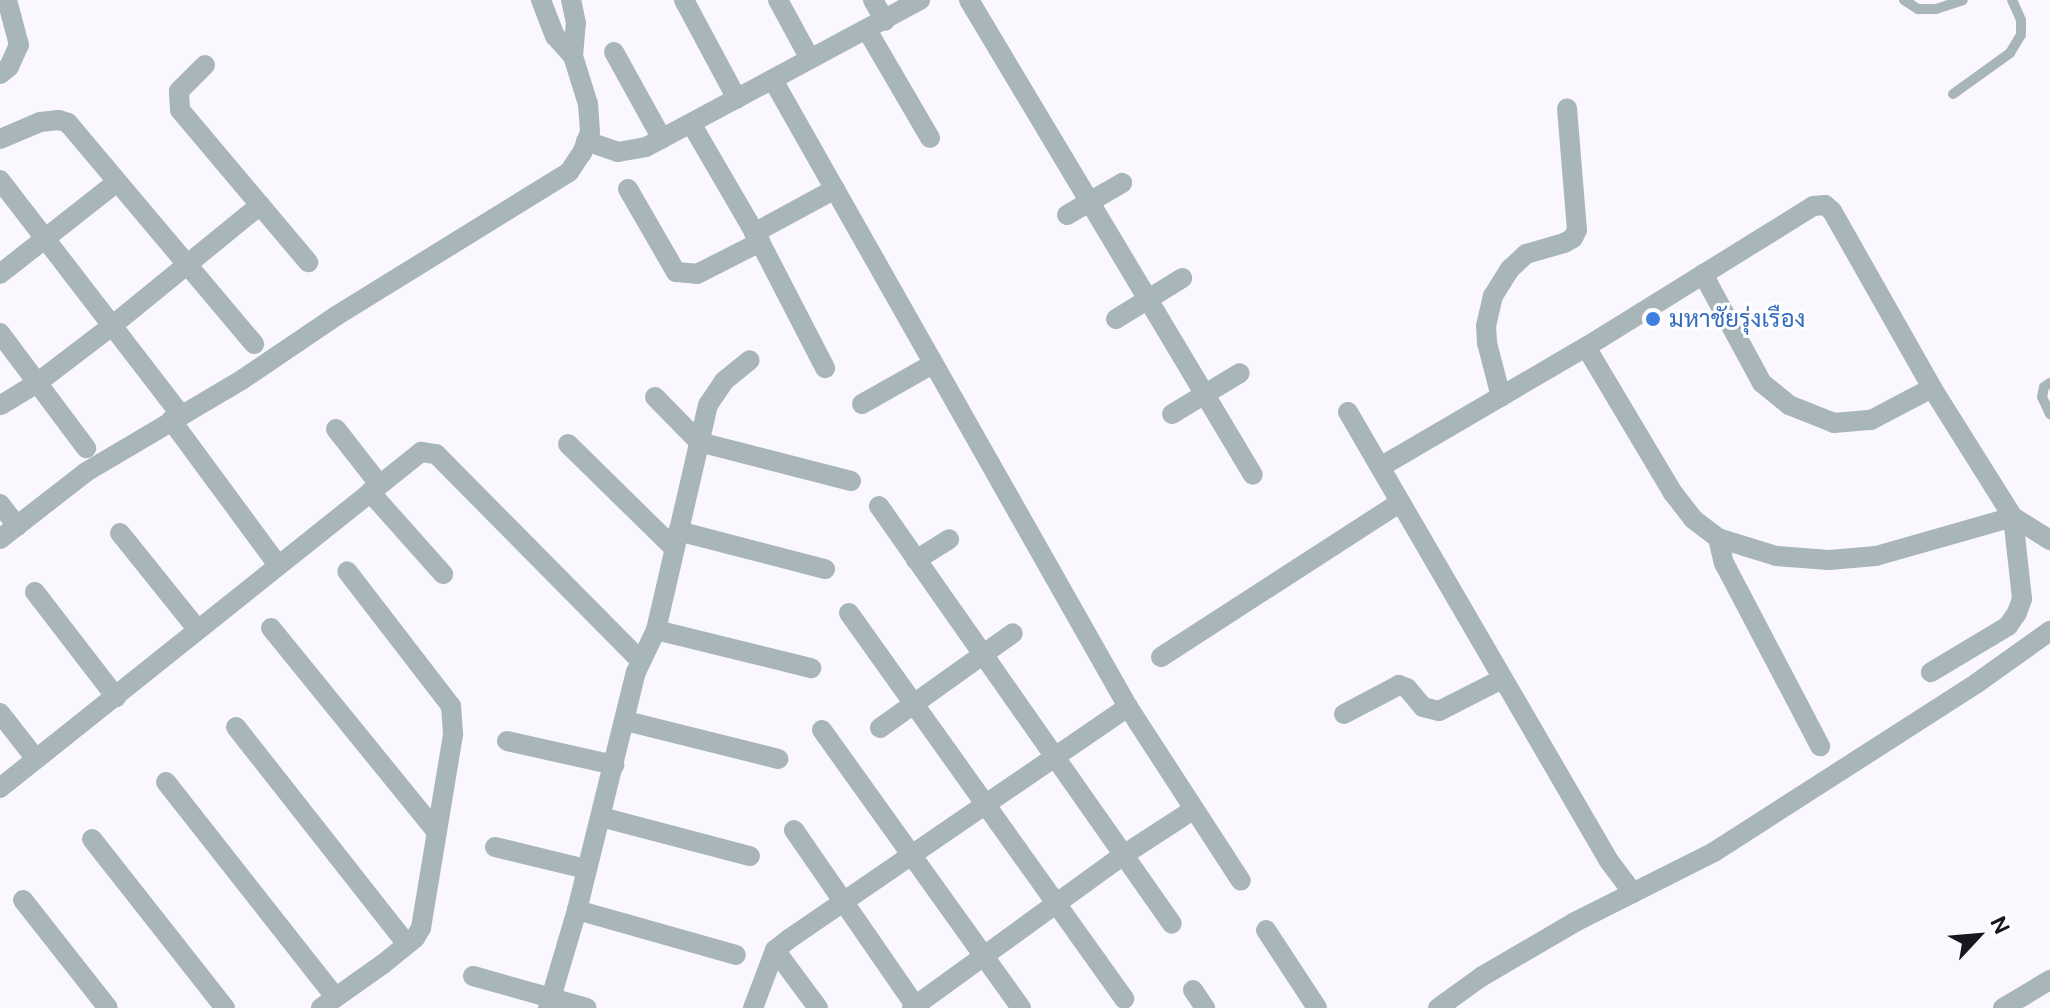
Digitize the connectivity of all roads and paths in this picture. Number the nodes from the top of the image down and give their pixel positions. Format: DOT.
graph roads {
  1 [pos="7,0"];
  2 [pos="541,0"];
  3 [pos="684,0"];
  4 [pos="778,0"];
  5 [pos="873,0"];
  6 [pos="920,0"];
  7 [pos="969,0"];
  8 [pos="1904,0"];
  9 [pos="1963,0"];
  10 [pos="2012,0"];
  11 [pos="574,6"];
  12 [pos="876,26"];
  13 [pos="614,52"];
  14 [pos="573,56"];
  15 [pos="810,59"];
  16 [pos="3,65"];
  17 [pos="205,65"];
  18 [pos="773,80"];
  19 [pos="1953,94"];
  20 [pos="737,99"];
  21 [pos="1567,108"];
  22 [pos="692,125"];
  23 [pos="930,138"];
  24 [pos="0,139"];
  25 [pos="662,139"];
  26 [pos="586,141"];
  27 [pos="0,180"];
  28 [pos="117,182"];
  29 [pos="1122,183"];
  30 [pos="628,189"];
  31 [pos="835,189"];
  32 [pos="1089,202"];
  33 [pos="260,205"];
  34 [pos="1067,215"];
  35 [pos="47,238"];
  36 [pos="757,238"];
  37 [pos="308,262"];
  38 [pos="184,263"];
  39 [pos="0,274"];
  40 [pos="1703,274"];
  41 [pos="1182,278"];
  42 [pos="1148,299"];
  43 [pos="1116,319"];
  44 [pos="113,325"];
  45 [pos="0,333"];
  46 [pos="254,344"];
  47 [pos="1586,347"];
  48 [pos="750,360"];
  49 [pos="931,365"];
  50 [pos="825,368"];
  51 [pos="1240,373"];
  52 [pos="37,383"];
  53 [pos="2050,383"];
  54 [pos="1932,388"];
  55 [pos="1205,395"];
  56 [pos="655,397"];
  57 [pos="1501,397"];
  58 [pos="862,404"];
  59 [pos="1,405"];
  60 [pos="1348,412"];
  61 [pos="1172,414"];
  62 [pos="2050,414"];
  63 [pos="176,418"];
  64 [pos="336,429"];
  65 [pos="699,442"];
  66 [pos="568,444"];
  67 [pos="86,448"];
  68 [pos="1382,466"];
  69 [pos="1253,475"];
  70 [pos="851,481"];
  71 [pos="375,488"];
  72 [pos="1399,503"];
  73 [pos="0,504"];
  74 [pos="879,506"];
  75 [pos="2013,517"];
  76 [pos="17,526"];
  77 [pos="120,533"];
  78 [pos="1718,538"];
  79 [pos="0,539"];
  80 [pos="676,539"];
  81 [pos="949,539"];
  82 [pos="2050,540"];
  83 [pos="916,560"];
  84 [pos="278,565"];
  85 [pos="825,569"];
  86 [pos="347,571"];
  87 [pos="443,574"];
  88 [pos="35,592"];
  89 [pos="849,613"];
  90 [pos="271,628"];
  91 [pos="198,630"];
  92 [pos="656,630"];
  93 [pos="2050,631"];
  94 [pos="1013,633"];
  95 [pos="982,656"];
  96 [pos="1161,657"];
  97 [pos="640,660"];
  98 [pos="811,668"];
  99 [pos="1931,672"];
  100 [pos="1502,679"];
  101 [pos="116,697"];
  102 [pos="914,706"];
  103 [pos="1128,707"];
  104 [pos="0,713"];
  105 [pos="1344,714"];
  106 [pos="626,721"];
  107 [pos="236,727"];
  108 [pos="880,728"];
  109 [pos="822,730"];
  110 [pos="507,741"];
  111 [pos="1820,746"];
  112 [pos="36,759"];
  113 [pos="778,759"];
  114 [pos="1052,759"];
  115 [pos="614,765"];
  116 [pos="166,782"];
  117 [pos="0,788"];
  118 [pos="984,805"];
  119 [pos="1194,809"];
  120 [pos="601,817"];
  121 [pos="435,830"];
  122 [pos="794,830"];
  123 [pos="92,839"];
  124 [pos="495,847"];
  125 [pos="750,856"];
  126 [pos="911,856"];
  127 [pos="1122,856"];
  128 [pos="586,869"];
  129 [pos="1241,881"];
  130 [pos="1633,893"];
  131 [pos="23,900"];
  132 [pos="844,902"];
  133 [pos="1057,906"];
  134 [pos="577,910"];
  135 [pos="1172,924"];
  136 [pos="1266,930"];
  137 [pos="407,944"];
  138 [pos="775,950"];
  139 [pos="736,955"];
  140 [pos="985,957"];
  141 [pos="473,976"];
  142 [pos="2050,980"];
  143 [pos="1193,990"];
  144 [pos="1124,999"];
  145 [pos="328,1003"];
  146 [pos="550,1003"];
  147 [pos="915,1007"];
  148 [pos="108,1008"];
  149 [pos="225,1008"];
  150 [pos="587,1008"];
  151 [pos="753,1008"];
  152 [pos="818,1008"];
  153 [pos="1021,1008"];
  154 [pos="1205,1008"];
  155 [pos="1317,1008"];
  156 [pos="1438,1008"];
  157 [pos="2003,1008"];
  1 -- 16 [label="street"];
  2 -- 14 [label="street"];
  3 -- 20 [label="street"];
  4 -- 15 [label="street"];
  5 -- 12 [label="street"];
  6 -- 12 [label="street"];
  7 -- 32 [label="street"];
  8 -- 9 [label="lane"];
  10 -- 19 [label="lane"];
  11 -- 14 [label="street"];
  12 -- 15 [label="street"];
  12 -- 23 [label="street"];
  13 -- 25 [label="street"];
  14 -- 26 [label="street"];
  15 -- 18 [label="street"];
  17 -- 33 [label="street"];
  18 -- 20 [label="street"];
  18 -- 31 [label="street"];
  20 -- 22 [label="street"];
  21 -- 57 [label="street"];
  22 -- 25 [label="street"];
  22 -- 36 [label="street"];
  24 -- 28 [label="street"];
  25 -- 26 [label="street"];
  26 -- 63 [label="street"];
  27 -- 35 [label="street"];
  28 -- 35 [label="street"];
  28 -- 38 [label="street"];
  29 -- 32 [label="street"];
  30 -- 36 [label="street"];
  31 -- 36 [label="street"];
  31 -- 49 [label="street"];
  32 -- 34 [label="street"];
  32 -- 42 [label="street"];
  33 -- 37 [label="street"];
  33 -- 38 [label="street"];
  35 -- 39 [label="street"];
  35 -- 44 [label="street"];
  36 -- 50 [label="street"];
  38 -- 44 [label="street"];
  38 -- 46 [label="street"];
  40 -- 47 [label="street"];
  40 -- 54 [label="street"];
  40 -- 54 [label="street"];
  41 -- 42 [label="street"];
  42 -- 43 [label="street"];
  42 -- 55 [label="street"];
  44 -- 52 [label="street"];
  44 -- 63 [label="street"];
  45 -- 52 [label="street"];
  47 -- 57 [label="street"];
  47 -- 78 [label="street"];
  48 -- 65 [label="street"];
  49 -- 58 [label="street"];
  49 -- 103 [label="street"];
  51 -- 55 [label="street"];
  52 -- 59 [label="street"];
  52 -- 67 [label="street"];
  53 -- 62 [label="lane"];
  54 -- 75 [label="street"];
  55 -- 61 [label="street"];
  55 -- 69 [label="street"];
  56 -- 65 [label="street"];
  57 -- 68 [label="street"];
  60 -- 68 [label="street"];
  63 -- 76 [label="street"];
  63 -- 84 [label="street"];
  64 -- 71 [label="street"];
  65 -- 70 [label="street"];
  65 -- 80 [label="street"];
  66 -- 80 [label="street"];
  68 -- 72 [label="street"];
  71 -- 84 [label="street"];
  71 -- 87 [label="street"];
  71 -- 97 [label="street"];
  72 -- 96 [label="street"];
  72 -- 100 [label="street"];
  73 -- 76 [label="street"];
  74 -- 83 [label="street"];
  75 -- 78 [label="street"];
  75 -- 82 [label="street"];
  75 -- 99 [label="street"];
  76 -- 79 [label="street"];
  77 -- 91 [label="street"];
  78 -- 111 [label="street"];
  80 -- 85 [label="street"];
  80 -- 92 [label="street"];
  81 -- 83 [label="street"];
  83 -- 95 [label="street"];
  84 -- 91 [label="street"];
  86 -- 121 [label="street"];
  88 -- 101 [label="street"];
  89 -- 102 [label="street"];
  90 -- 121 [label="street"];
  91 -- 101 [label="street"];
  92 -- 97 [label="street"];
  92 -- 98 [label="street"];
  93 -- 130 [label="street"];
  94 -- 95 [label="street"];
  95 -- 102 [label="street"];
  95 -- 114 [label="street"];
  97 -- 106 [label="street"];
  100 -- 105 [label="street"];
  100 -- 130 [label="street"];
  101 -- 112 [label="street"];
  102 -- 108 [label="street"];
  102 -- 118 [label="street"];
  103 -- 114 [label="street"];
  103 -- 119 [label="street"];
  104 -- 112 [label="street"];
  106 -- 113 [label="street"];
  106 -- 115 [label="street"];
  107 -- 137 [label="street"];
  109 -- 126 [label="street"];
  110 -- 115 [label="street"];
  112 -- 117 [label="street"];
  114 -- 118 [label="street"];
  114 -- 127 [label="street"];
  115 -- 120 [label="street"];
  116 -- 145 [label="street"];
  118 -- 126 [label="street"];
  118 -- 133 [label="street"];
  119 -- 127 [label="street"];
  119 -- 129 [label="street"];
  120 -- 125 [label="street"];
  120 -- 128 [label="street"];
  121 -- 137 [label="street"];
  122 -- 132 [label="street"];
  123 -- 149 [label="street"];
  124 -- 128 [label="street"];
  126 -- 132 [label="street"];
  126 -- 140 [label="street"];
  127 -- 133 [label="street"];
  127 -- 135 [label="street"];
  128 -- 134 [label="street"];
  130 -- 156 [label="street"];
  131 -- 148 [label="street"];
  132 -- 138 [label="street"];
  132 -- 147 [label="street"];
  133 -- 140 [label="street"];
  133 -- 144 [label="street"];
  134 -- 139 [label="street"];
  134 -- 146 [label="street"];
  136 -- 155 [label="street"];
  137 -- 145 [label="street"];
  138 -- 151 [label="street"];
  138 -- 152 [label="street"];
  140 -- 147 [label="street"];
  140 -- 153 [label="street"];
  141 -- 146 [label="street"];
  142 -- 157 [label="street"];
  143 -- 154 [label="street"];
  146 -- 150 [label="street"];
}
